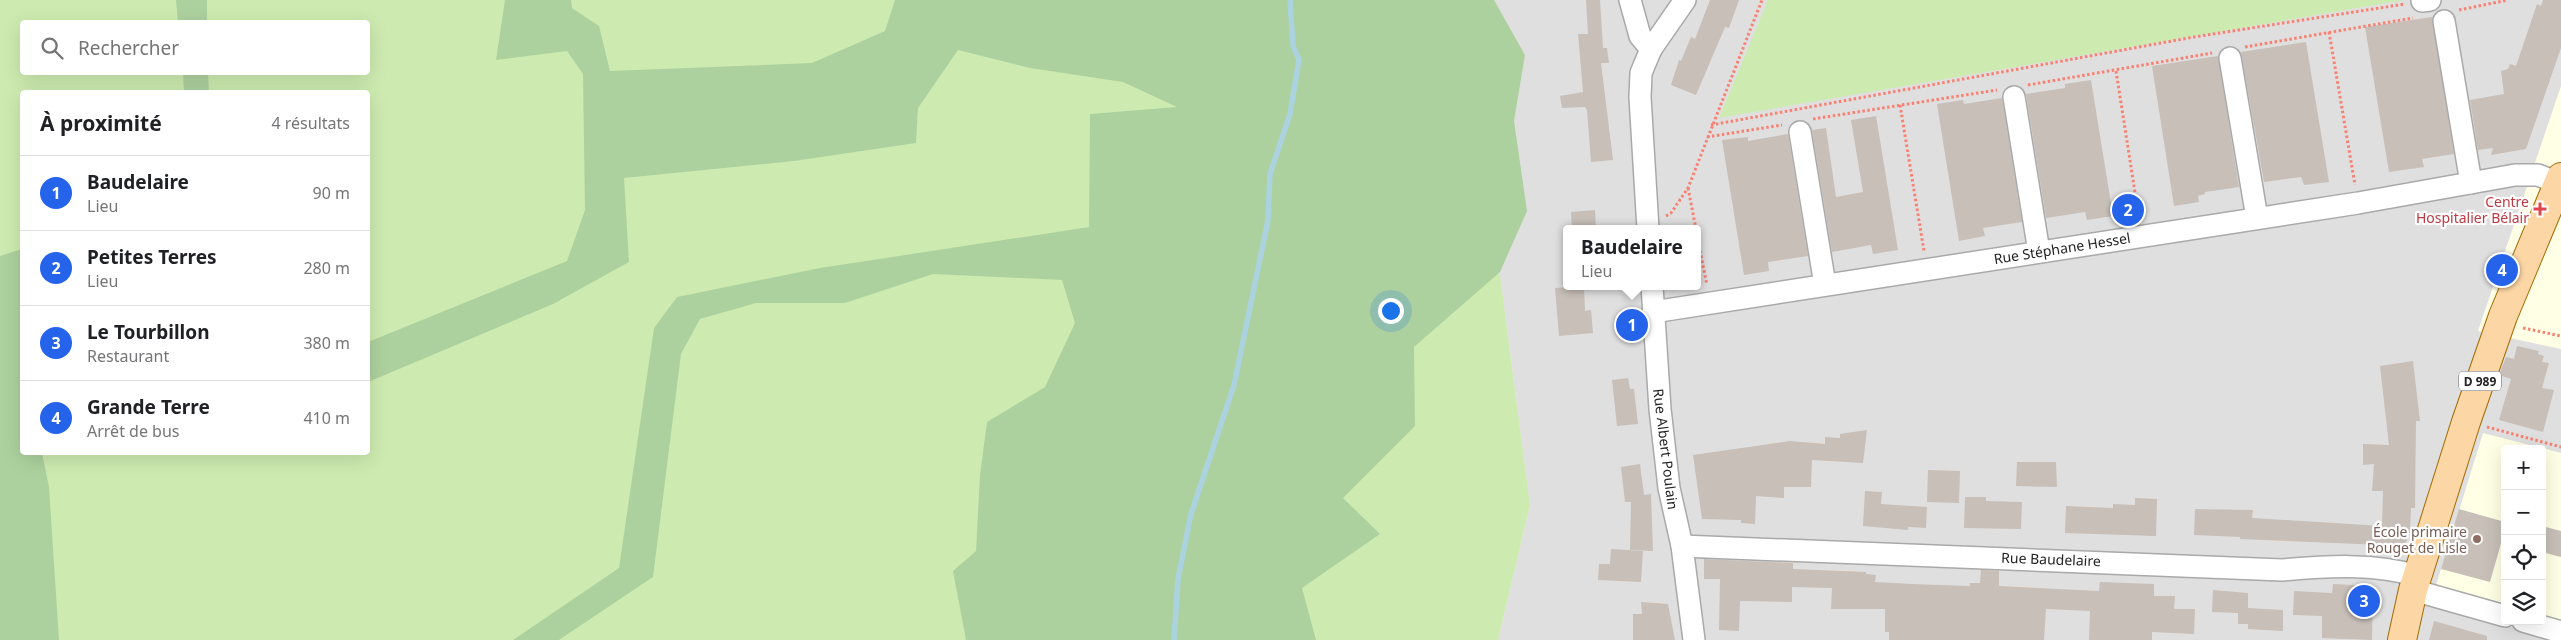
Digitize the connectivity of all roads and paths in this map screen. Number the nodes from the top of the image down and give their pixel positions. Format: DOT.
graph roads {
  1 [pos="1630,0"];
  2 [pos="1685,0"];
  3 [pos="1762,0"];
  4 [pos="2508,0"];
  5 [pos="2422,6"];
  6 [pos="2448,16"];
  7 [pos="2329,32"];
  8 [pos="1652,49"];
  9 [pos="2229,53"];
  10 [pos="2116,71"];
  11 [pos="2013,90"];
  12 [pos="1900,105"];
  13 [pos="1711,125"];
  14 [pos="1799,125"];
  15 [pos="1706,137"];
  16 [pos="2560,180"];
  17 [pos="2471,183"];
  18 [pos="1688,188"];
  19 [pos="2358,203"];
  20 [pos="2257,218"];
  21 [pos="1648,225"];
  22 [pos="1651,225"];
  23 [pos="1695,225"];
  24 [pos="2142,236"];
  25 [pos="2039,252"];
  26 [pos="1701,257"];
  27 [pos="1928,269"];
  28 [pos="1826,285"];
  29 [pos="1652,290"];
  30 [pos="1710,303"];
  31 [pos="1653,312"];
  32 [pos="2500,324"];
  33 [pos="2561,336"];
  34 [pos="2466,422"];
  35 [pos="2561,446"];
  36 [pos="1682,546"];
  37 [pos="2415,583"];
  38 [pos="2501,615"];
  39 [pos="2537,625"];
  40 [pos="2561,632"];
  41 [pos="1694,640"];
  42 [pos="2402,640"];
  1 -- 8 [label="street"];
  2 -- 8 [label="street"];
  3 -- 13 [label="path"];
  4 -- 6 [label="path"];
  5 -- 7 [label="path"];
  5 -- 13 [label="path"];
  6 -- 17 [label="street"];
  7 -- 9 [label="path"];
  7 -- 19 [label="path"];
  8 -- 21 [label="street"];
  9 -- 10 [label="path"];
  9 -- 20 [label="street"];
  10 -- 11 [label="path"];
  10 -- 24 [label="path"];
  11 -- 12 [label="path"];
  11 -- 25 [label="street"];
  12 -- 14 [label="path"];
  12 -- 27 [label="path"];
  13 -- 15 [label="path"];
  14 -- 15 [label="path"];
  14 -- 28 [label="street"];
  15 -- 18 [label="path"];
  16 -- 17 [label="street, Rue Stéphane Hessel"];
  16 -- 32 [label="main road, D 989"];
  17 -- 19 [label="street, Rue Stéphane Hessel"];
  18 -- 22 [label="path"];
  18 -- 23 [label="path"];
  19 -- 20 [label="street, Rue Stéphane Hessel"];
  20 -- 24 [label="street, Rue Stéphane Hessel"];
  24 -- 25 [label="street, Rue Stéphane Hessel"];
  25 -- 27 [label="street, Rue Stéphane Hessel"];
  26 -- 30 [label="path"];
  27 -- 28 [label="street, Rue Stéphane Hessel"];
  28 -- 30 [label="street, Rue Stéphane Hessel"];
  29 -- 31 [label="street, Rue Albert Poulain"];
  30 -- 31 [label="street, Rue Stéphane Hessel"];
  31 -- 36 [label="street, Rue Albert Poulain"];
  32 -- 33 [label="path"];
  32 -- 34 [label="main road, D 989"];
  34 -- 35 [label="path"];
  34 -- 37 [label="main road, D 989"];
  36 -- 37 [label="street, Rue Baudelaire"];
  36 -- 41 [label="street, Rue Albert Poulain"];
  37 -- 38 [label="street, Rue Baudelaire"];
  37 -- 42 [label="main road, D 989"];
  39 -- 40 [label="street"];
}
